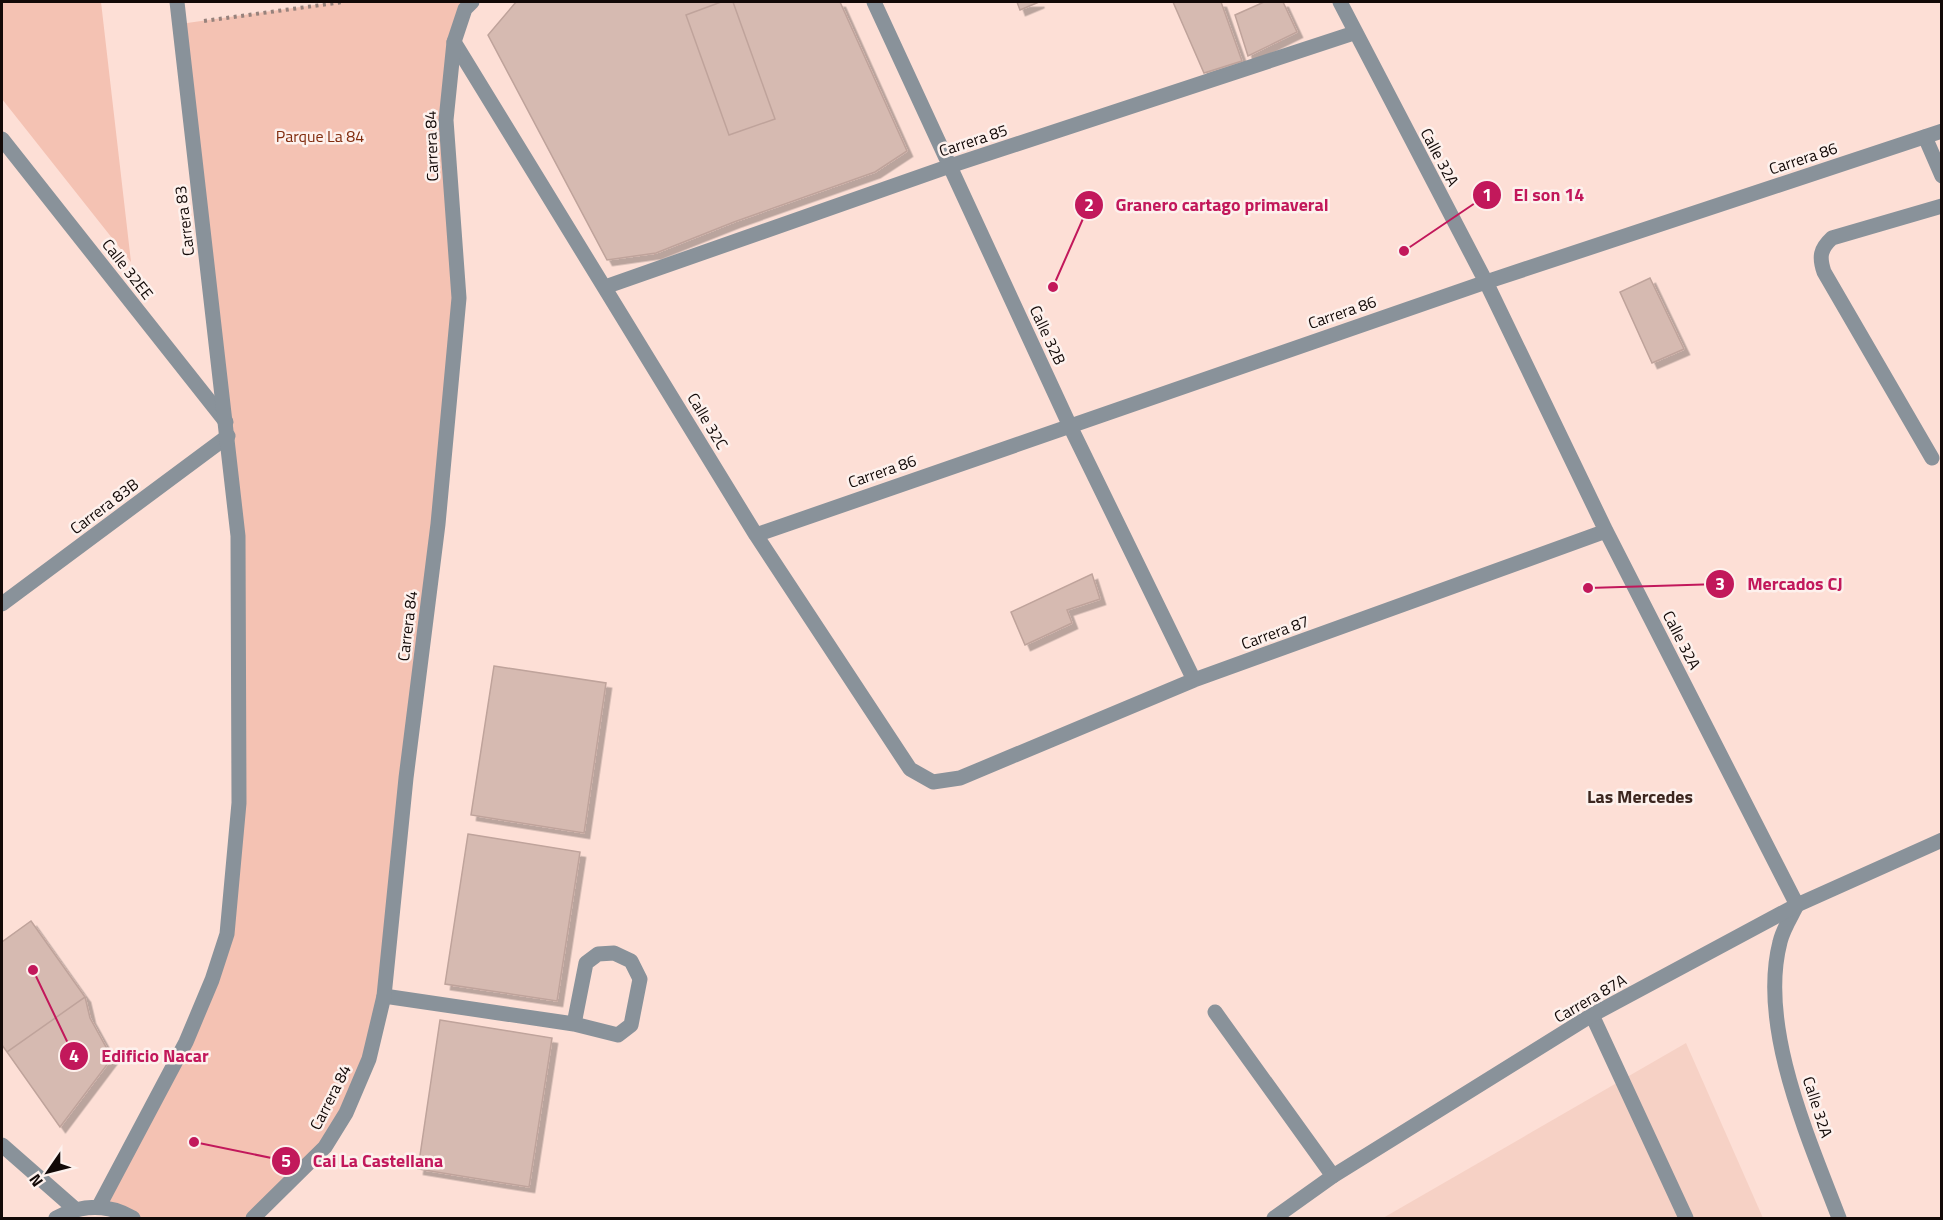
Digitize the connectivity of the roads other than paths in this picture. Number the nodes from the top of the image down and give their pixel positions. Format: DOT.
graph roads {
  1 [pos="177,2"];
  2 [pos="472,2"];
  3 [pos="874,2"];
  4 [pos="1340,2"];
  5 [pos="1354,33"];
  6 [pos="454,42"];
  7 [pos="1941,131"];
  8 [pos="1925,137"];
  9 [pos="2,139"];
  10 [pos="950,166"];
  11 [pos="1941,176"];
  12 [pos="1941,206"];
  13 [pos="1486,282"];
  14 [pos="605,288"];
  15 [pos="1069,424"];
  16 [pos="227,429"];
  17 [pos="1932,458"];
  18 [pos="1606,531"];
  19 [pos="756,535"];
  20 [pos="2,604"];
  21 [pos="1194,680"];
  22 [pos="960,778"];
  23 [pos="1941,840"];
  24 [pos="1797,904"];
  25 [pos="384,996"];
  26 [pos="1215,1012"];
  27 [pos="1592,1015"];
  28 [pos="574,1024"];
  29 [pos="2,1145"];
  30 [pos="1333,1176"];
  31 [pos="99,1206"];
  32 [pos="75,1209"];
  33 [pos="56,1218"];
  34 [pos="133,1218"];
  35 [pos="253,1218"];
  36 [pos="1274,1218"];
  37 [pos="1686,1218"];
  38 [pos="1839,1218"];
  1 -- 16 [label="street, Carrera 83"];
  2 -- 6 [label="street, Carrera 84"];
  3 -- 10 [label="street, Calle 32B"];
  4 -- 5 [label="street, Calle 32A"];
  5 -- 10 [label="street, Carrera 85"];
  5 -- 13 [label="street, Calle 32A"];
  6 -- 14 [label="street, Calle 32C"];
  6 -- 25 [label="street, Carrera 84"];
  7 -- 8 [label="street, Carrera 86"];
  8 -- 11 [label="street"];
  8 -- 13 [label="street, Carrera 86"];
  9 -- 16 [label="street, Calle 32EE"];
  10 -- 14 [label="street, Carrera 85"];
  10 -- 15 [label="street, Calle 32B"];
  12 -- 17 [label="street"];
  13 -- 15 [label="street, Carrera 86"];
  13 -- 18 [label="street, Calle 32A"];
  14 -- 19 [label="street, Calle 32C"];
  15 -- 19 [label="street, Carrera 86"];
  15 -- 21 [label="street, Calle 32B"];
  16 -- 20 [label="street, Carrera 83B"];
  16 -- 31 [label="street"];
  18 -- 21 [label="street, Carrera 87"];
  18 -- 24 [label="street, Calle 32A"];
  19 -- 22 [label="street, Calle 32C"];
  21 -- 22 [label="street, Carrera 87"];
  23 -- 24 [label="street, Carrera 87A"];
  24 -- 27 [label="street, Carrera 87A"];
  24 -- 38 [label="street, Calle 32A"];
  25 -- 28 [label="street"];
  25 -- 35 [label="street, Carrera 84"];
  26 -- 30 [label="street"];
  27 -- 30 [label="street, Carrera 87A"];
  27 -- 37 [label="street"];
  28 -- 28 [label="street"];
  29 -- 32 [label="street"];
  30 -- 36 [label="street, Carrera 87A"];
  31 -- 32 [label="street"];
  31 -- 34 [label="street"];
  32 -- 33 [label="street"];
}
